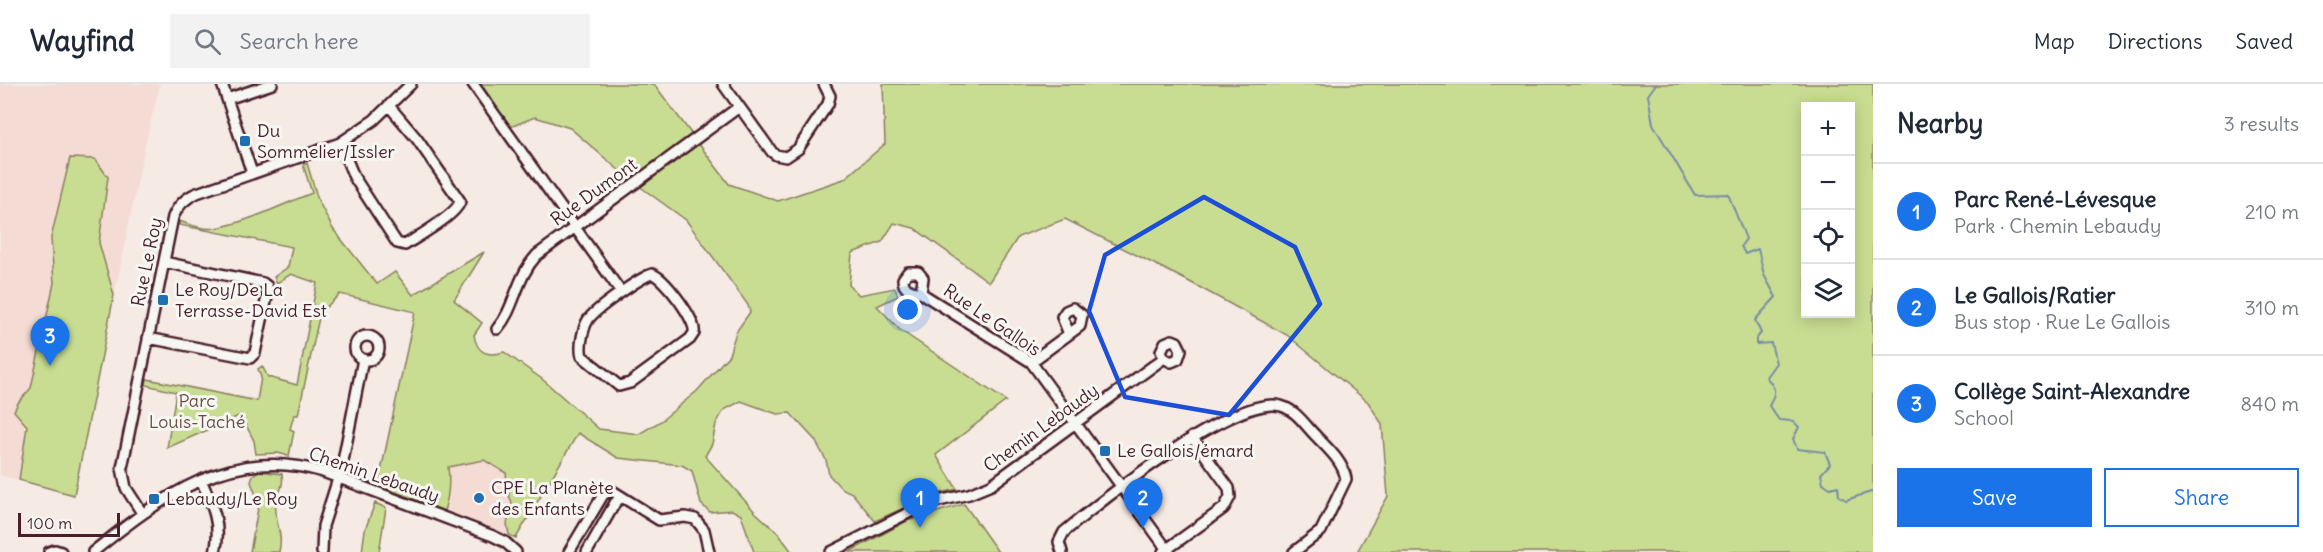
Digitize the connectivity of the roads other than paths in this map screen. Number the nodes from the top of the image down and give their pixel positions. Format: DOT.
graph roads {
  1 [pos="222,84"];
  2 [pos="272,84"];
  3 [pos="411,84"];
  4 [pos="473,84"];
  5 [pos="723,84"];
  6 [pos="824,84"];
  7 [pos="227,99"];
  8 [pos="390,107"];
  9 [pos="739,107"];
  10 [pos="340,142"];
  11 [pos="252,173"];
  12 [pos="574,227"];
  13 [pos="164,262"];
  14 [pos="621,292"];
  15 [pos="921,293"];
  16 [pos="497,329"];
  17 [pos="1069,334"];
  18 [pos="148,338"];
  19 [pos="1164,358"];
  20 [pos="363,359"];
  21 [pos="1031,362"];
  22 [pos="1076,423"];
  23 [pos="1192,437"];
  24 [pos="338,478"];
  25 [pos="201,480"];
  26 [pos="1122,487"];
  27 [pos="621,497"];
  28 [pos="142,513"];
  29 [pos="1166,551"];
  30 [pos="49,552"];
  31 [pos="61,552"];
  32 [pos="93,552"];
  33 [pos="215,552"];
  34 [pos="322,552"];
  35 [pos="516,552"];
  36 [pos="569,552"];
  37 [pos="587,552"];
  38 [pos="709,552"];
  39 [pos="831,552"];
  40 [pos="1062,552"];
  41 [pos="1294,552"];
  1 -- 7 [label="street"];
  2 -- 7 [label="street"];
  3 -- 8 [label="street, Rue Le Roy"];
  4 -- 12 [label="street"];
  5 -- 9 [label="street"];
  6 -- 9 [label="street"];
  7 -- 11 [label="street"];
  8 -- 10 [label="street, Rue Le Roy"];
  8 -- 10 [label="street"];
  9 -- 12 [label="street, Rue Dumont"];
  10 -- 11 [label="street, Rue Le Roy"];
  11 -- 13 [label="street, Rue Le Roy"];
  12 -- 14 [label="street"];
  12 -- 16 [label="street, Rue Dumont"];
  13 -- 18 [label="street, Rue Le Roy"];
  13 -- 18 [label="street"];
  14 -- 14 [label="street"];
  15 -- 21 [label="street, Rue Le Gallois"];
  17 -- 21 [label="street"];
  18 -- 28 [label="street, Rue Le Roy"];
  19 -- 22 [label="street, Chemin Lebaudy"];
  20 -- 24 [label="street"];
  21 -- 22 [label="street, Rue Le Gallois"];
  22 -- 26 [label="street, Rue Le Gallois"];
  22 -- 39 [label="street, Chemin Lebaudy"];
  23 -- 26 [label="street"];
  23 -- 29 [label="street"];
  23 -- 41 [label="street"];
  24 -- 25 [label="street, Chemin Lebaudy"];
  24 -- 34 [label="street"];
  24 -- 35 [label="street, Chemin Lebaudy"];
  25 -- 28 [label="street, Chemin Lebaudy"];
  25 -- 33 [label="street"];
  26 -- 29 [label="street, Rue Le Gallois"];
  26 -- 40 [label="street"];
  27 -- 36 [label="street"];
  27 -- 37 [label="street"];
  27 -- 38 [label="street"];
  28 -- 32 [label="street, Chemin Lebaudy"];
  30 -- 31 [label="street"];
}
